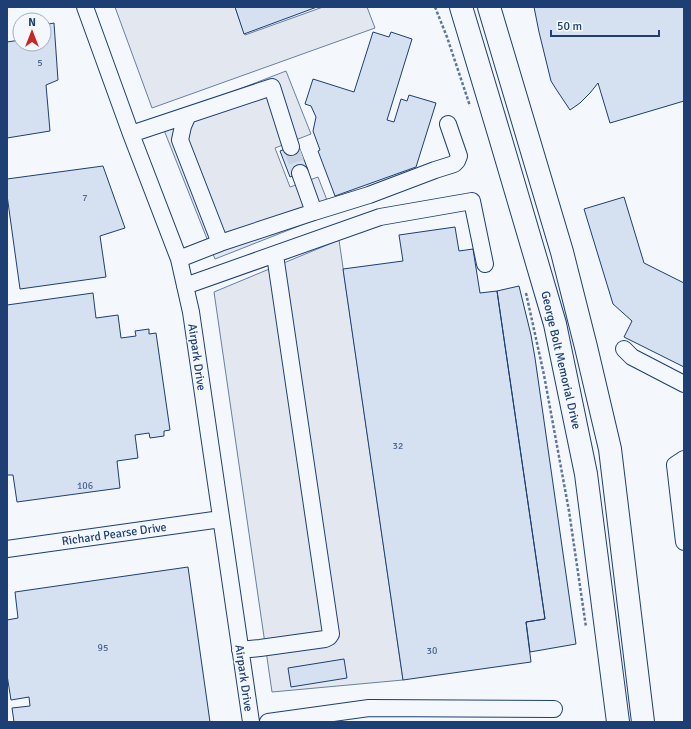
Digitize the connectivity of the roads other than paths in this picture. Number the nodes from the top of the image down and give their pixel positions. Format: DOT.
graph roads {
  1 [pos="85,7"];
  2 [pos="461,7"];
  3 [pos="489,7"];
  4 [pos="188,115"];
  5 [pos="448,124"];
  6 [pos="131,134"];
  7 [pos="292,147"];
  8 [pos="300,173"];
  9 [pos="314,212"];
  10 [pos="220,243"];
  11 [pos="275,255"];
  12 [pos="179,259"];
  13 [pos="485,264"];
  14 [pos="186,286"];
  15 [pos="624,349"];
  16 [pos="684,384"];
  17 [pos="680,462"];
  18 [pos="681,490"];
  19 [pos="221,520"];
  20 [pos="684,542"];
  21 [pos="7,549"];
  22 [pos="240,650"];
  23 [pos="554,709"];
  24 [pos="251,722"];
  25 [pos="268,722"];
  26 [pos="618,722"];
  27 [pos="643,722"];
  1 -- 6 [label="street, Airpark Drive"];
  2 -- 26 [label="highway, George Bolt Memorial Drive"];
  3 -- 27 [label="highway"];
  4 -- 6 [label="street"];
  4 -- 7 [label="street"];
  4 -- 10 [label="street"];
  5 -- 9 [label="street"];
  6 -- 12 [label="street, Airpark Drive"];
  8 -- 9 [label="street"];
  9 -- 10 [label="street"];
  10 -- 12 [label="street"];
  11 -- 13 [label="street"];
  11 -- 14 [label="street"];
  11 -- 22 [label="street"];
  12 -- 14 [label="street, Airpark Drive"];
  14 -- 19 [label="street, Airpark Drive"];
  15 -- 16 [label="street"];
  17 -- 18 [label="street"];
  18 -- 20 [label="street"];
  19 -- 21 [label="street, Richard Pearse Drive"];
  19 -- 22 [label="street, Airpark Drive"];
  22 -- 24 [label="street, Airpark Drive"];
  23 -- 25 [label="street"];
}
